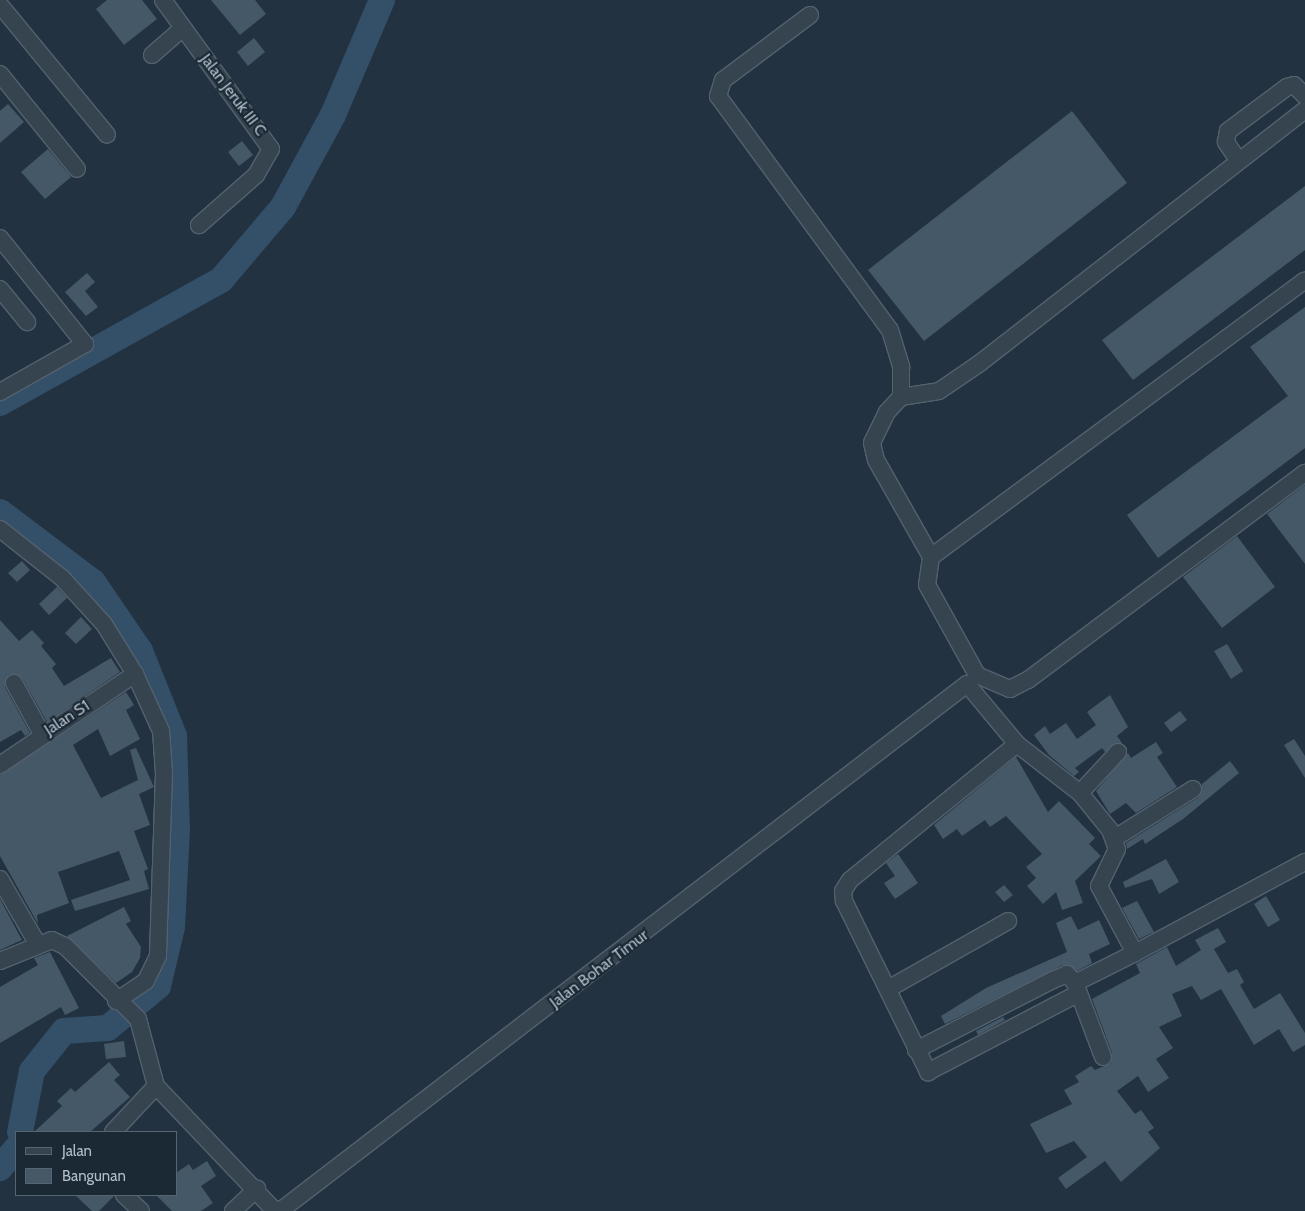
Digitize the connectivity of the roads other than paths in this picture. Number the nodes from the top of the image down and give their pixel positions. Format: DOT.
graph roads {
  1 [pos="163,0"];
  2 [pos="0,6"];
  3 [pos="810,16"];
  4 [pos="183,28"];
  5 [pos="152,55"];
  6 [pos="0,74"];
  7 [pos="1305,96"];
  8 [pos="1305,110"];
  9 [pos="106,135"];
  10 [pos="1238,160"];
  11 [pos="77,169"];
  12 [pos="199,225"];
  13 [pos="0,239"];
  14 [pos="1305,280"];
  15 [pos="0,289"];
  16 [pos="27,322"];
  17 [pos="0,392"];
  18 [pos="901,397"];
  19 [pos="1305,473"];
  20 [pos="0,529"];
  21 [pos="931,557"];
  22 [pos="135,674"];
  23 [pos="972,679"];
  24 [pos="14,683"];
  25 [pos="42,734"];
  26 [pos="1017,744"];
  27 [pos="1118,752"];
  28 [pos="0,766"];
  29 [pos="1193,789"];
  30 [pos="1080,793"];
  31 [pos="1115,838"];
  32 [pos="1305,862"];
  33 [pos="0,880"];
  34 [pos="1008,921"];
  35 [pos="37,944"];
  36 [pos="1135,952"];
  37 [pos="0,961"];
  38 [pos="1076,988"];
  39 [pos="888,989"];
  40 [pos="118,1003"];
  41 [pos="916,1050"];
  42 [pos="1103,1057"];
  43 [pos="156,1086"];
  44 [pos="114,1131"];
  45 [pos="257,1189"];
  46 [pos="125,1196"];
  47 [pos="142,1211"];
  48 [pos="233,1211"];
  1 -- 4 [label="street, Jalan Jeruk III C"];
  2 -- 9 [label="street"];
  3 -- 18 [label="street"];
  4 -- 5 [label="street"];
  4 -- 12 [label="street, Jalan Jeruk III C"];
  6 -- 11 [label="street"];
  7 -- 10 [label="street"];
  8 -- 10 [label="street"];
  10 -- 18 [label="street"];
  13 -- 17 [label="street"];
  14 -- 21 [label="street"];
  15 -- 16 [label="street"];
  18 -- 21 [label="street"];
  19 -- 23 [label="street"];
  20 -- 22 [label="street"];
  21 -- 23 [label="street"];
  22 -- 25 [label="street, Jalan S1"];
  22 -- 40 [label="street"];
  23 -- 26 [label="street"];
  23 -- 45 [label="street, Jalan Bohar Timur"];
  24 -- 25 [label="street"];
  25 -- 28 [label="street, Jalan S1"];
  26 -- 30 [label="street"];
  26 -- 39 [label="street"];
  27 -- 30 [label="street"];
  29 -- 31 [label="street"];
  30 -- 31 [label="street"];
  31 -- 36 [label="street"];
  32 -- 36 [label="street"];
  33 -- 35 [label="street"];
  34 -- 39 [label="street"];
  35 -- 37 [label="street"];
  35 -- 40 [label="street"];
  36 -- 38 [label="street"];
  38 -- 41 [label="street"];
  38 -- 41 [label="street"];
  38 -- 42 [label="street"];
  39 -- 41 [label="street"];
  40 -- 43 [label="street"];
  43 -- 44 [label="street"];
  43 -- 45 [label="street"];
  45 -- 48 [label="street"];
  46 -- 47 [label="street"];
}
